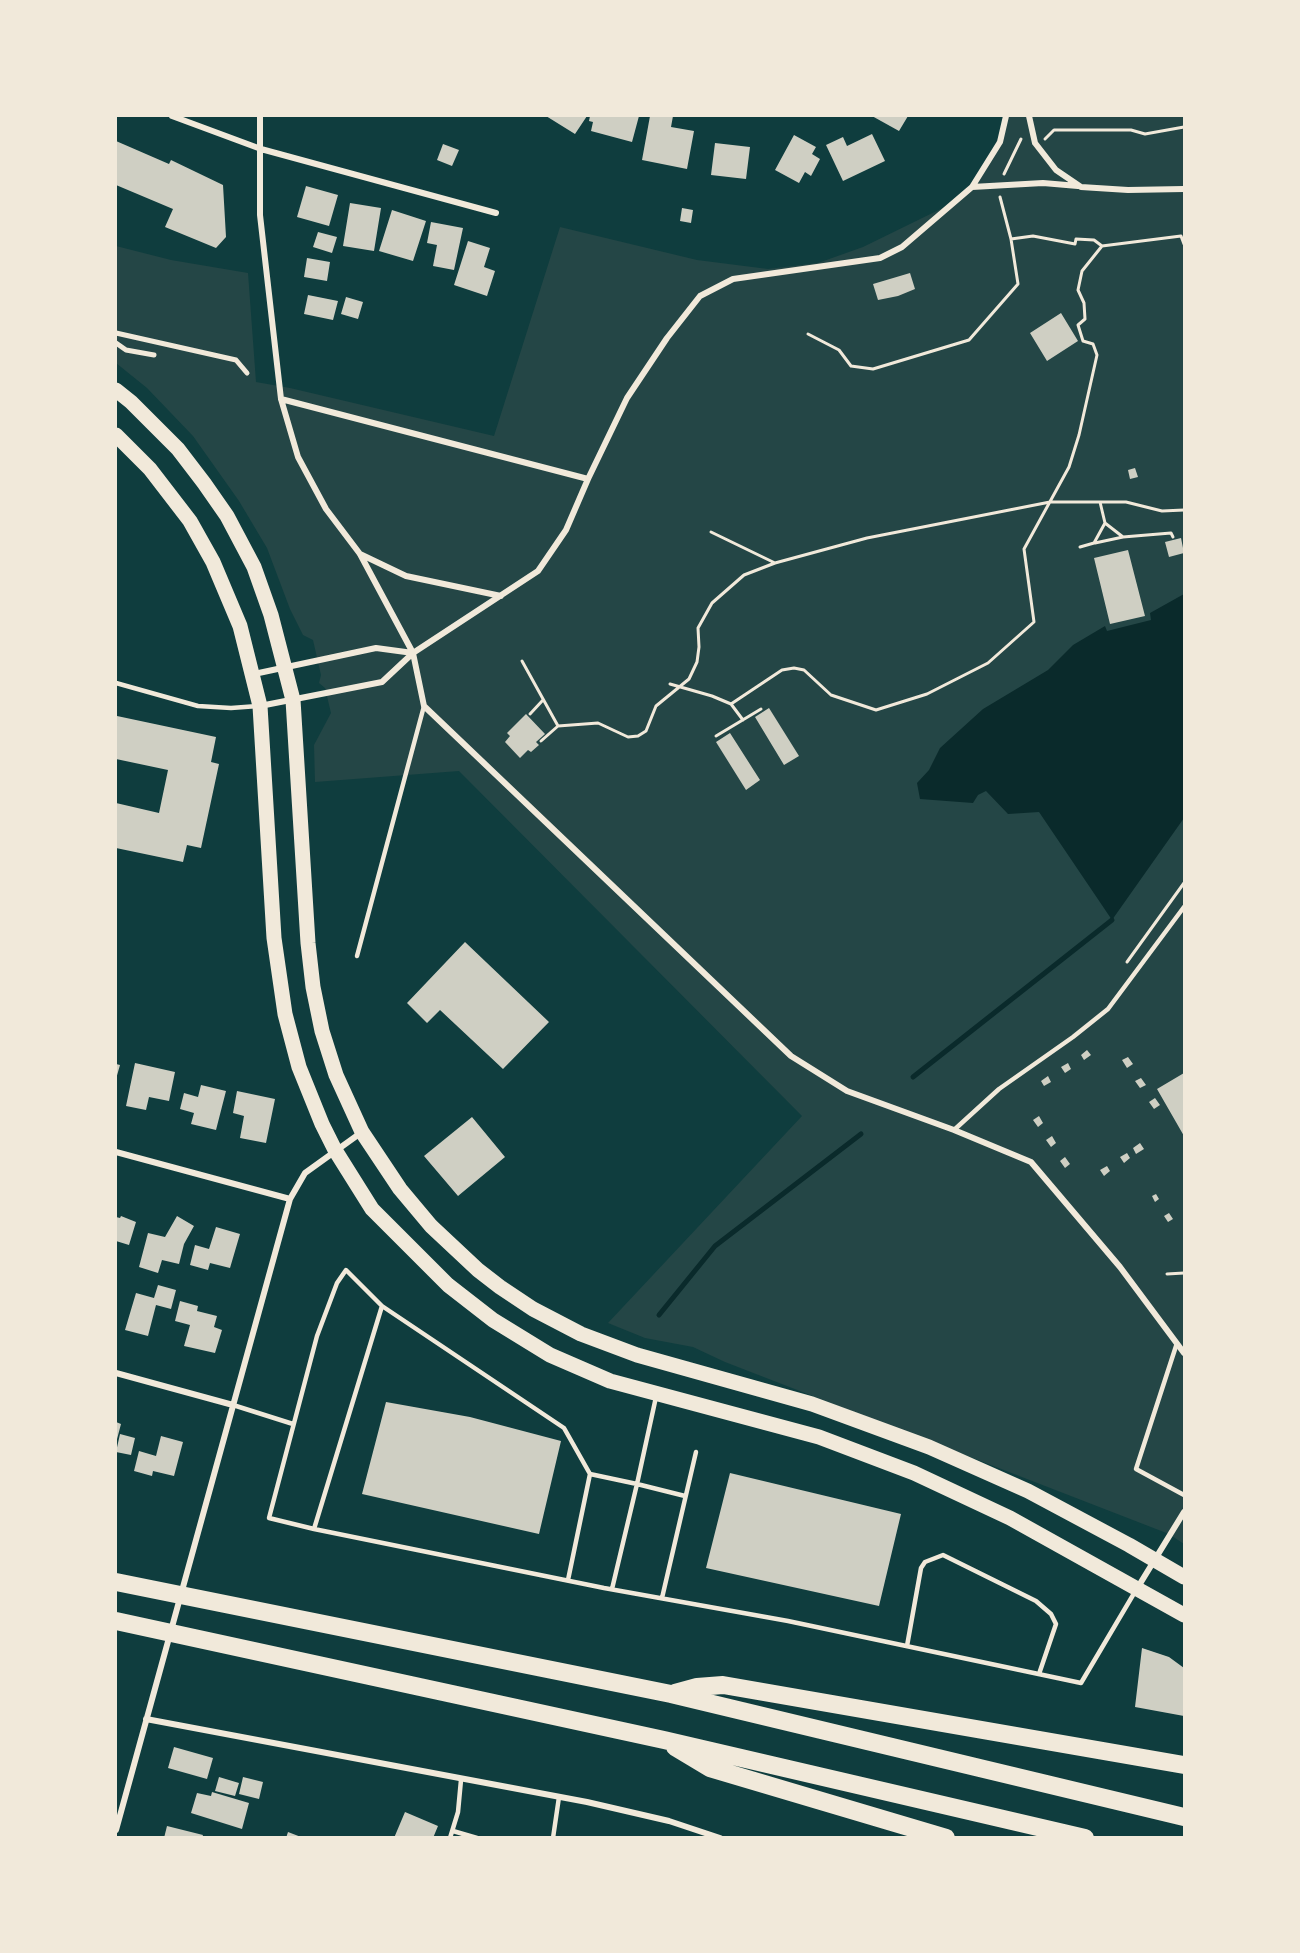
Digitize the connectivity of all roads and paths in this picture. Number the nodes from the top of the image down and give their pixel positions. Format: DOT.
graph roads {
  1 [pos="172,116"];
  2 [pos="260,116"];
  3 [pos="1006,116"];
  4 [pos="1029,116"];
  5 [pos="1185,127"];
  6 [pos="1025,132"];
  7 [pos="1037,146"];
  8 [pos="261,149"];
  9 [pos="1002,177"];
  10 [pos="972,187"];
  11 [pos="1082,187"];
  12 [pos="1185,189"];
  13 [pos="1000,196"];
  14 [pos="496,213"];
  15 [pos="1011,239"];
  16 [pos="1185,244"];
  17 [pos="1102,246"];
  18 [pos="116,333"];
  19 [pos="808,334"];
  20 [pos="116,343"];
  21 [pos="154,355"];
  22 [pos="247,374"];
  23 [pos="116,390"];
  24 [pos="281,399"];
  25 [pos="116,435"];
  26 [pos="588,479"];
  27 [pos="1050,502"];
  28 [pos="1100,502"];
  29 [pos="1185,510"];
  30 [pos="1105,523"];
  31 [pos="711,532"];
  32 [pos="1123,537"];
  33 [pos="1173,537"];
  34 [pos="1094,543"];
  35 [pos="1080,547"];
  36 [pos="360,554"];
  37 [pos="775,563"];
  38 [pos="502,596"];
  39 [pos="413,653"];
  40 [pos="522,661"];
  41 [pos="286,667"];
  42 [pos="254,674"];
  43 [pos="116,683"];
  44 [pos="670,684"];
  45 [pos="679,688"];
  46 [pos="543,699"];
  47 [pos="293,700"];
  48 [pos="732,704"];
  49 [pos="260,706"];
  50 [pos="423,706"];
  51 [pos="761,709"];
  52 [pos="531,714"];
  53 [pos="742,720"];
  54 [pos="558,726"];
  55 [pos="716,736"];
  56 [pos="542,741"];
  57 [pos="1185,883"];
  58 [pos="1185,907"];
  59 [pos="357,956"];
  60 [pos="1127,962"];
  61 [pos="954,1130"];
  62 [pos="362,1132"];
  63 [pos="335,1150"];
  64 [pos="116,1152"];
  65 [pos="290,1199"];
  66 [pos="1185,1273"];
  67 [pos="1167,1274"];
  68 [pos="382,1306"];
  69 [pos="1177,1343"];
  70 [pos="1185,1353"];
  71 [pos="116,1373"];
  72 [pos="657,1393"];
  73 [pos="233,1405"];
  74 [pos="293,1424"];
  75 [pos="696,1452"];
  76 [pos="590,1474"];
  77 [pos="637,1484"];
  78 [pos="1185,1495"];
  79 [pos="686,1496"];
  80 [pos="1185,1512"];
  81 [pos="314,1529"];
  82 [pos="1154,1560"];
  83 [pos="1185,1577"];
  84 [pos="568,1580"];
  85 [pos="116,1582"];
  86 [pos="1138,1588"];
  87 [pos="612,1589"];
  88 [pos="662,1598"];
  89 [pos="1185,1615"];
  90 [pos="120,1622"];
  91 [pos="907,1646"];
  92 [pos="1039,1674"];
  93 [pos="671,1694"];
  94 [pos="146,1719"];
  95 [pos="664,1740"];
  96 [pos="1185,1765"];
  97 [pos="461,1780"];
  98 [pos="559,1797"];
  99 [pos="1185,1817"];
  100 [pos="116,1830"];
  101 [pos="453,1831"];
  102 [pos="706,1835"];
  103 [pos="450,1838"];
  104 [pos="477,1838"];
  105 [pos="553,1838"];
  106 [pos="720,1838"];
  107 [pos="946,1838"];
  108 [pos="1085,1838"];
  1 -- 8 [label="street"];
  2 -- 8 [label="street"];
  3 -- 10 [label="street"];
  4 -- 7 [label="street"];
  5 -- 7 [label="path"];
  6 -- 9 [label="path"];
  7 -- 11 [label="street"];
  8 -- 14 [label="street"];
  8 -- 24 [label="street"];
  10 -- 11 [label="street"];
  10 -- 26 [label="street"];
  11 -- 12 [label="street"];
  13 -- 15 [label="path"];
  15 -- 17 [label="path"];
  15 -- 19 [label="path"];
  16 -- 17 [label="path"];
  17 -- 27 [label="path"];
  18 -- 22 [label="street"];
  20 -- 21 [label="street"];
  23 -- 41 [label="main road"];
  24 -- 26 [label="street"];
  24 -- 36 [label="street"];
  25 -- 42 [label="main road"];
  26 -- 38 [label="street"];
  27 -- 28 [label="path"];
  27 -- 37 [label="path"];
  27 -- 48 [label="path"];
  28 -- 29 [label="path"];
  28 -- 30 [label="path"];
  30 -- 32 [label="path"];
  30 -- 34 [label="path"];
  31 -- 37 [label="path"];
  32 -- 33 [label="path"];
  32 -- 34 [label="path"];
  34 -- 35 [label="path"];
  36 -- 38 [label="street"];
  36 -- 39 [label="street"];
  37 -- 45 [label="path"];
  38 -- 39 [label="street"];
  39 -- 41 [label="street"];
  39 -- 47 [label="street"];
  39 -- 50 [label="street"];
  40 -- 46 [label="path"];
  41 -- 42 [label="street"];
  41 -- 47 [label="main road"];
  42 -- 49 [label="main road"];
  43 -- 49 [label="lane"];
  44 -- 45 [label="path"];
  45 -- 48 [label="path"];
  45 -- 54 [label="path"];
  46 -- 52 [label="path"];
  46 -- 54 [label="path"];
  47 -- 49 [label="street"];
  47 -- 62 [label="main road"];
  48 -- 53 [label="path"];
  49 -- 63 [label="main road"];
  50 -- 59 [label="lane"];
  50 -- 61 [label="street"];
  51 -- 53 [label="path"];
  53 -- 55 [label="path"];
  54 -- 56 [label="path"];
  57 -- 60 [label="path"];
  58 -- 61 [label="lane"];
  61 -- 69 [label="street"];
  62 -- 63 [label="street"];
  62 -- 82 [label="main road"];
  63 -- 65 [label="street"];
  63 -- 72 [label="main road"];
  64 -- 65 [label="street"];
  65 -- 73 [label="street"];
  66 -- 67 [label="path"];
  68 -- 74 [label="lane"];
  68 -- 76 [label="lane"];
  68 -- 81 [label="lane"];
  69 -- 70 [label="street"];
  69 -- 78 [label="lane"];
  71 -- 73 [label="street"];
  72 -- 77 [label="lane"];
  72 -- 86 [label="main road"];
  73 -- 74 [label="lane"];
  73 -- 94 [label="street"];
  74 -- 81 [label="lane"];
  75 -- 79 [label="lane"];
  76 -- 77 [label="lane"];
  76 -- 84 [label="lane"];
  77 -- 79 [label="lane"];
  77 -- 87 [label="lane"];
  79 -- 88 [label="lane"];
  80 -- 82 [label="street"];
  81 -- 84 [label="lane"];
  82 -- 83 [label="main road"];
  82 -- 86 [label="street"];
  84 -- 87 [label="lane"];
  85 -- 93 [label="highway"];
  86 -- 89 [label="main road"];
  86 -- 92 [label="lane"];
  87 -- 88 [label="lane"];
  88 -- 91 [label="lane"];
  90 -- 95 [label="highway"];
  91 -- 92 [label="lane"];
  91 -- 92 [label="lane"];
  93 -- 96 [label="highway"];
  93 -- 99 [label="highway"];
  94 -- 97 [label="street"];
  94 -- 100 [label="street"];
  95 -- 107 [label="highway"];
  95 -- 108 [label="highway"];
  97 -- 98 [label="street"];
  97 -- 101 [label="lane"];
  98 -- 102 [label="street"];
  98 -- 105 [label="lane"];
  101 -- 103 [label="lane"];
  101 -- 104 [label="lane"];
  102 -- 106 [label="street"];
}
